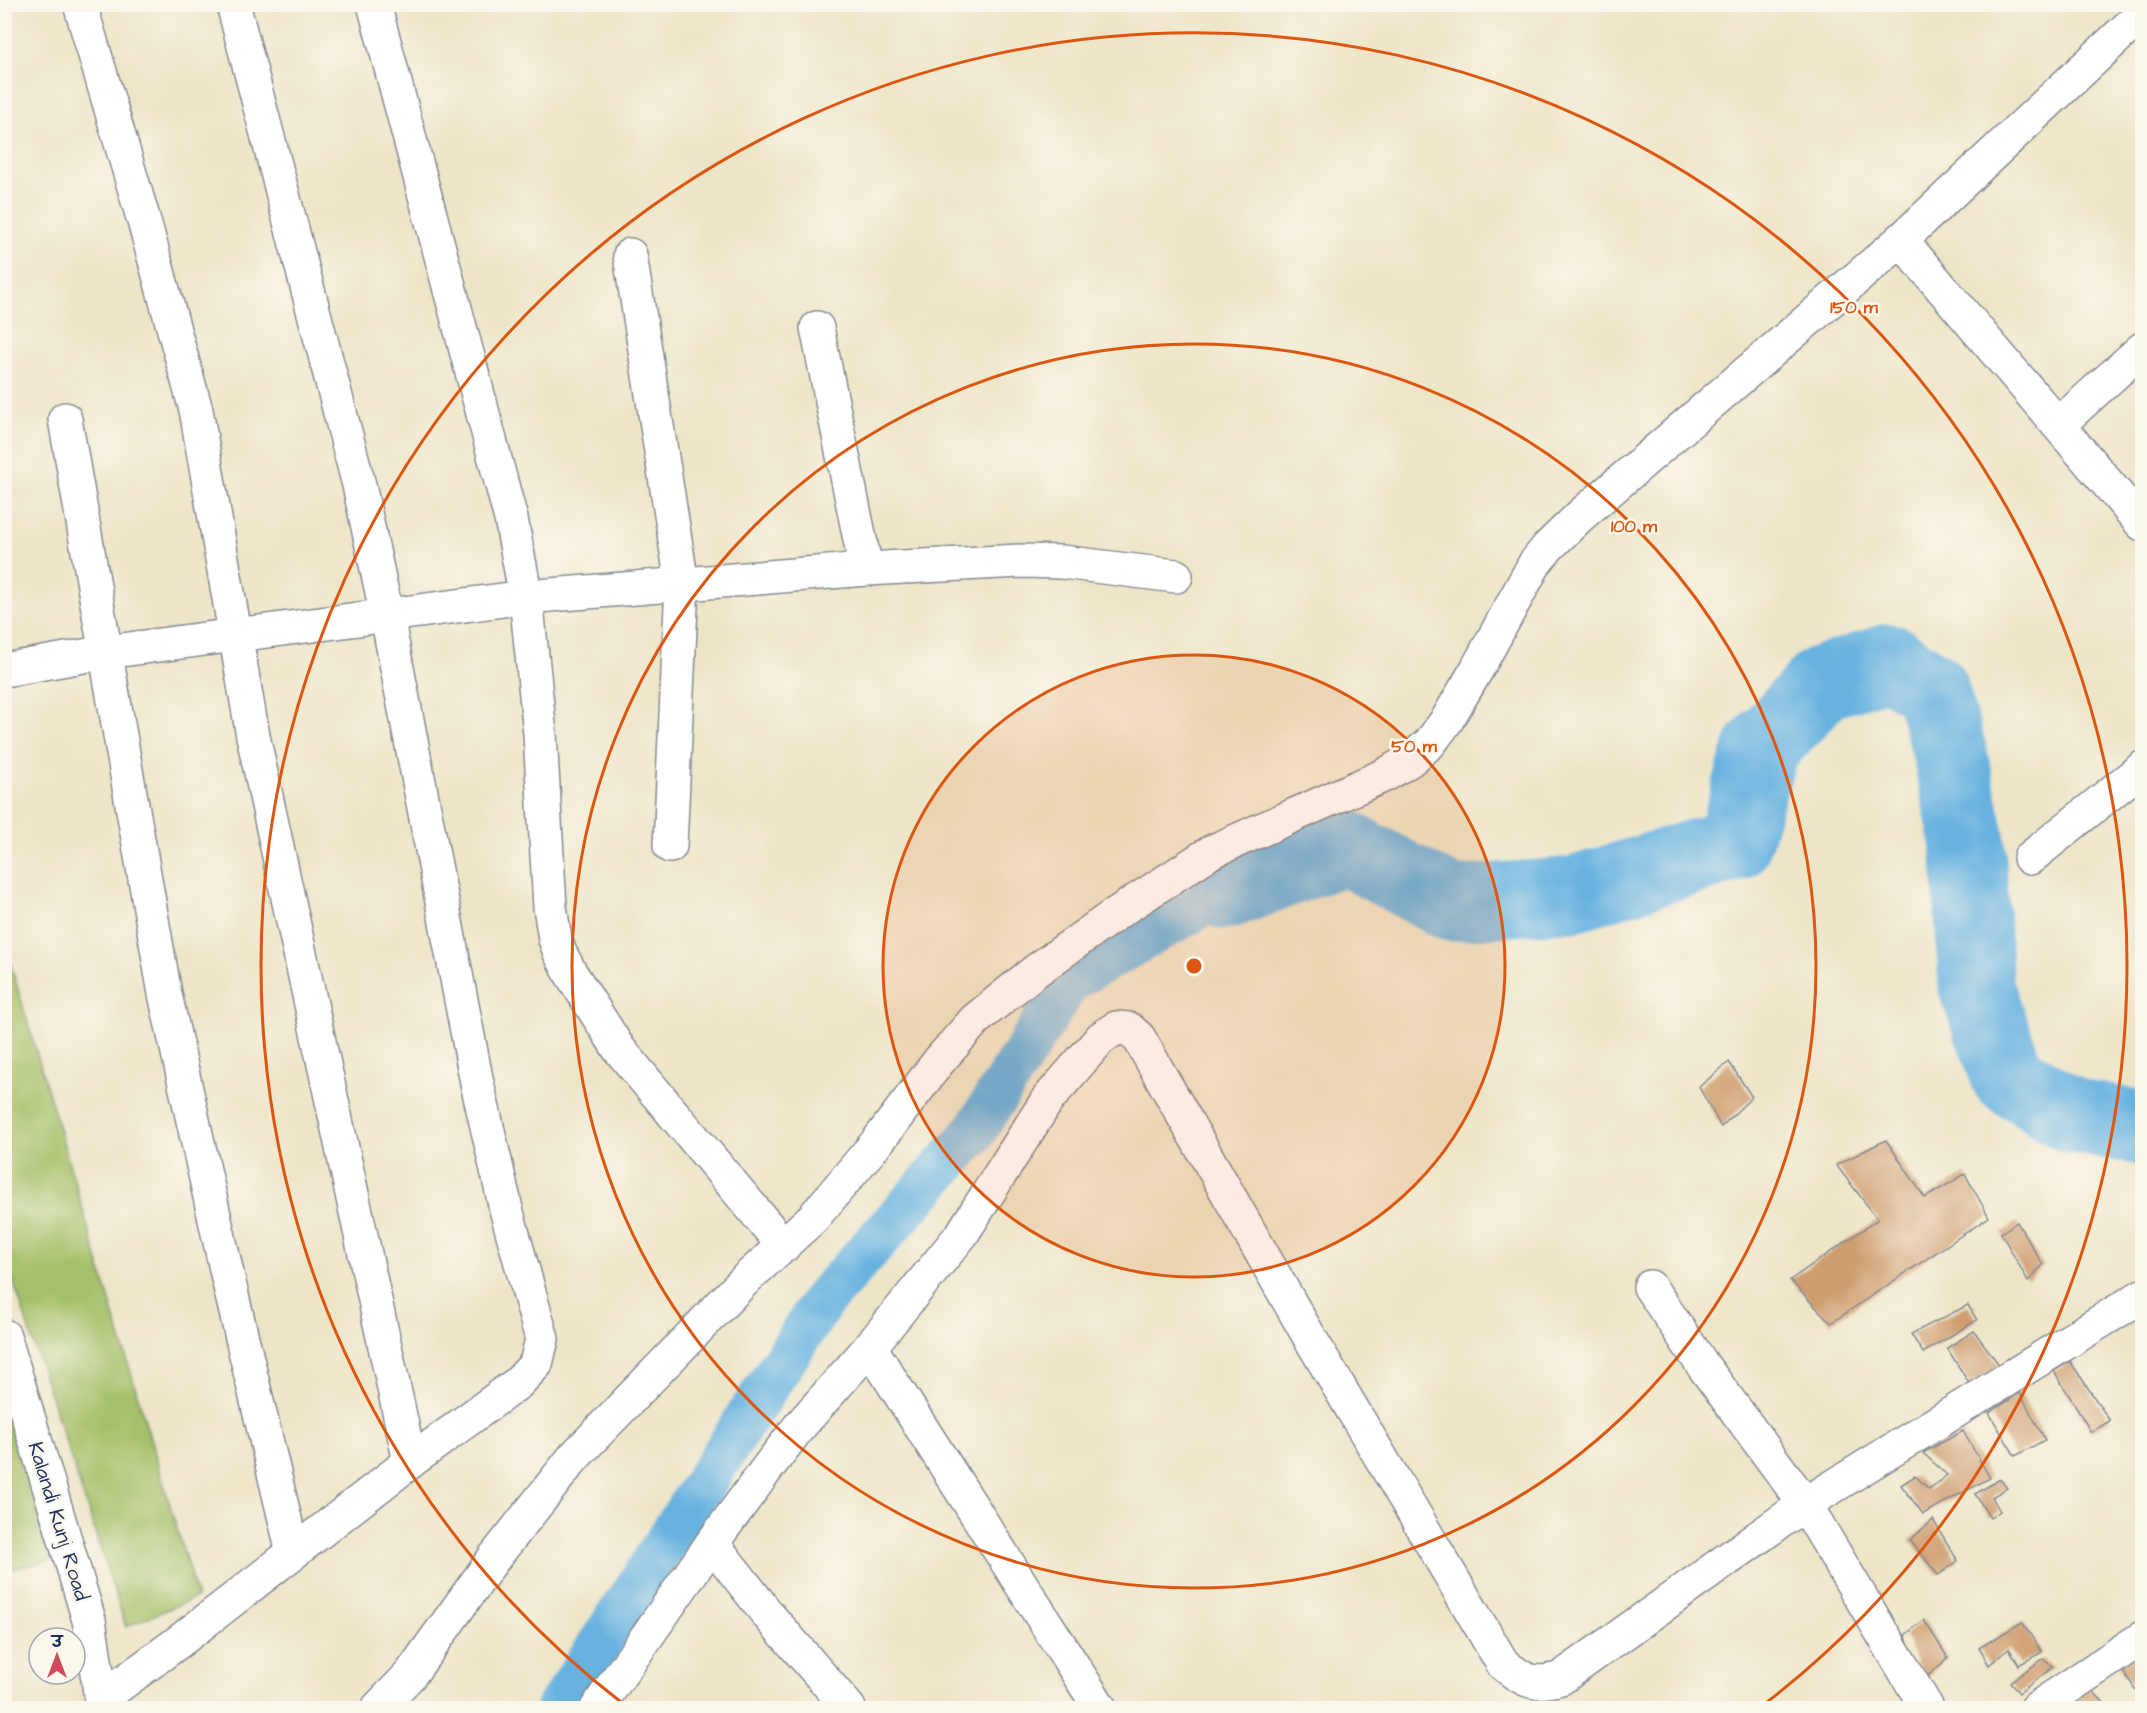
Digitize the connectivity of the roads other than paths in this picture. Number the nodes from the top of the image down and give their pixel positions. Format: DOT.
graph roads {
  1 [pos="80,4"];
  2 [pos="233,4"];
  3 [pos="375,4"];
  4 [pos="2142,14"];
  5 [pos="1902,240"];
  6 [pos="630,255"];
  7 [pos="817,328"];
  8 [pos="2142,349"];
  9 [pos="65,418"];
  10 [pos="2058,425"];
  11 [pos="2142,524"];
  12 [pos="866,569"];
  13 [pos="1176,576"];
  14 [pos="682,584"];
  15 [pos="526,597"];
  16 [pos="387,616"];
  17 [pos="236,634"];
  18 [pos="106,652"];
  19 [pos="4,670"];
  20 [pos="2142,768"];
  21 [pos="670,846"];
  22 [pos="2030,858"];
  23 [pos="784,1246"];
  24 [pos="1650,1287"];
  25 [pos="2142,1296"];
  26 [pos="4,1336"];
  27 [pos="870,1347"];
  28 [pos="410,1462"];
  29 [pos="1805,1504"];
  30 [pos="712,1543"];
  31 [pos="293,1553"];
  32 [pos="2142,1638"];
  33 [pos="1520,1678"];
  34 [pos="101,1704"];
  35 [pos="378,1708"];
  36 [pos="597,1708"];
  37 [pos="849,1708"];
  38 [pos="1100,1708"];
  39 [pos="1538,1708"];
  40 [pos="1927,1708"];
  41 [pos="2037,1708"];
  1 -- 17 [label="street"];
  2 -- 16 [label="street"];
  3 -- 15 [label="street"];
  4 -- 5 [label="street"];
  5 -- 10 [label="street"];
  5 -- 23 [label="street"];
  6 -- 14 [label="street"];
  7 -- 12 [label="street"];
  8 -- 10 [label="street"];
  9 -- 18 [label="street"];
  10 -- 11 [label="street"];
  12 -- 13 [label="street"];
  12 -- 14 [label="street"];
  14 -- 15 [label="street"];
  14 -- 21 [label="street"];
  15 -- 16 [label="street"];
  15 -- 23 [label="street"];
  16 -- 17 [label="street"];
  16 -- 28 [label="street"];
  17 -- 18 [label="street"];
  17 -- 28 [label="street"];
  18 -- 19 [label="street"];
  18 -- 31 [label="street"];
  20 -- 22 [label="street"];
  23 -- 35 [label="street"];
  24 -- 29 [label="street"];
  25 -- 29 [label="street"];
  26 -- 34 [label="street, Kalandi Kunj Road"];
  27 -- 30 [label="street"];
  27 -- 33 [label="street"];
  27 -- 38 [label="street"];
  28 -- 31 [label="street"];
  29 -- 33 [label="street"];
  29 -- 40 [label="street"];
  30 -- 36 [label="street"];
  30 -- 37 [label="street"];
  31 -- 34 [label="street"];
  32 -- 41 [label="street"];
  33 -- 39 [label="street"];
}
